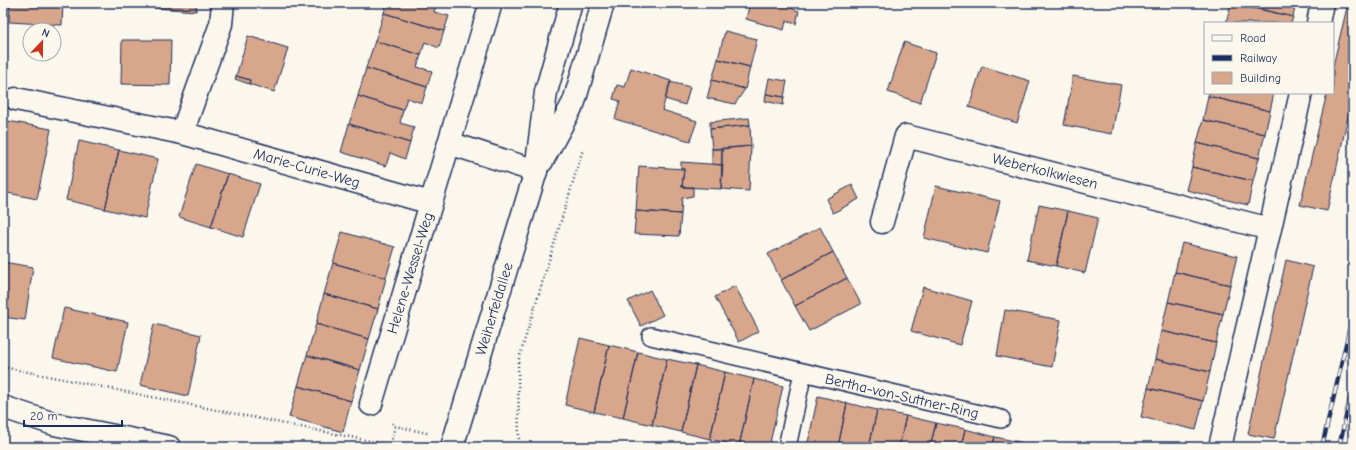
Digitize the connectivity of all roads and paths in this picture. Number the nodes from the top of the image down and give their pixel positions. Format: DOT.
graph roads {
  1 [pos="223,3"];
  2 [pos="491,3"];
  3 [pos="571,3"];
  4 [pos="603,3"];
  5 [pos="1322,3"];
  6 [pos="1318,22"];
  7 [pos="1301,94"];
  8 [pos="16,99"];
  9 [pos="182,133"];
  10 [pos="449,142"];
  11 [pos="585,143"];
  12 [pos="536,171"];
  13 [pos="431,203"];
  14 [pos="882,222"];
  15 [pos="1270,229"];
  16 [pos="651,336"];
  17 [pos="3,367"];
  18 [pos="803,372"];
  19 [pos="371,404"];
  20 [pos="3,407"];
  21 [pos="1001,419"];
  22 [pos="395,426"];
  23 [pos="390,446"];
  24 [pos="168,447"];
  25 [pos="452,447"];
  26 [pos="519,447"];
  27 [pos="787,447"];
  28 [pos="1220,447"];
  1 -- 9 [label="street"];
  2 -- 10 [label="street, Helene-Wessel-Weg"];
  3 -- 12 [label="street, Weiherfeldallee"];
  4 -- 12 [label="street, Weiherfeldallee"];
  5 -- 6 [label="street"];
  7 -- 15 [label="street"];
  8 -- 9 [label="street, Marie-Curie-Weg"];
  9 -- 13 [label="street, Marie-Curie-Weg"];
  10 -- 12 [label="street"];
  10 -- 13 [label="street, Helene-Wessel-Weg"];
  11 -- 26 [label="path"];
  12 -- 25 [label="street, Weiherfeldallee"];
  13 -- 19 [label="street, Helene-Wessel-Weg"];
  14 -- 15 [label="street, Weberkolkwiesen"];
  15 -- 28 [label="street"];
  16 -- 18 [label="lane, Bertha-von-Suttner-Ring"];
  17 -- 23 [label="path"];
  18 -- 21 [label="lane, Bertha-von-Suttner-Ring"];
  18 -- 27 [label="lane"];
  20 -- 24 [label="street"];
  22 -- 23 [label="path"];
}
